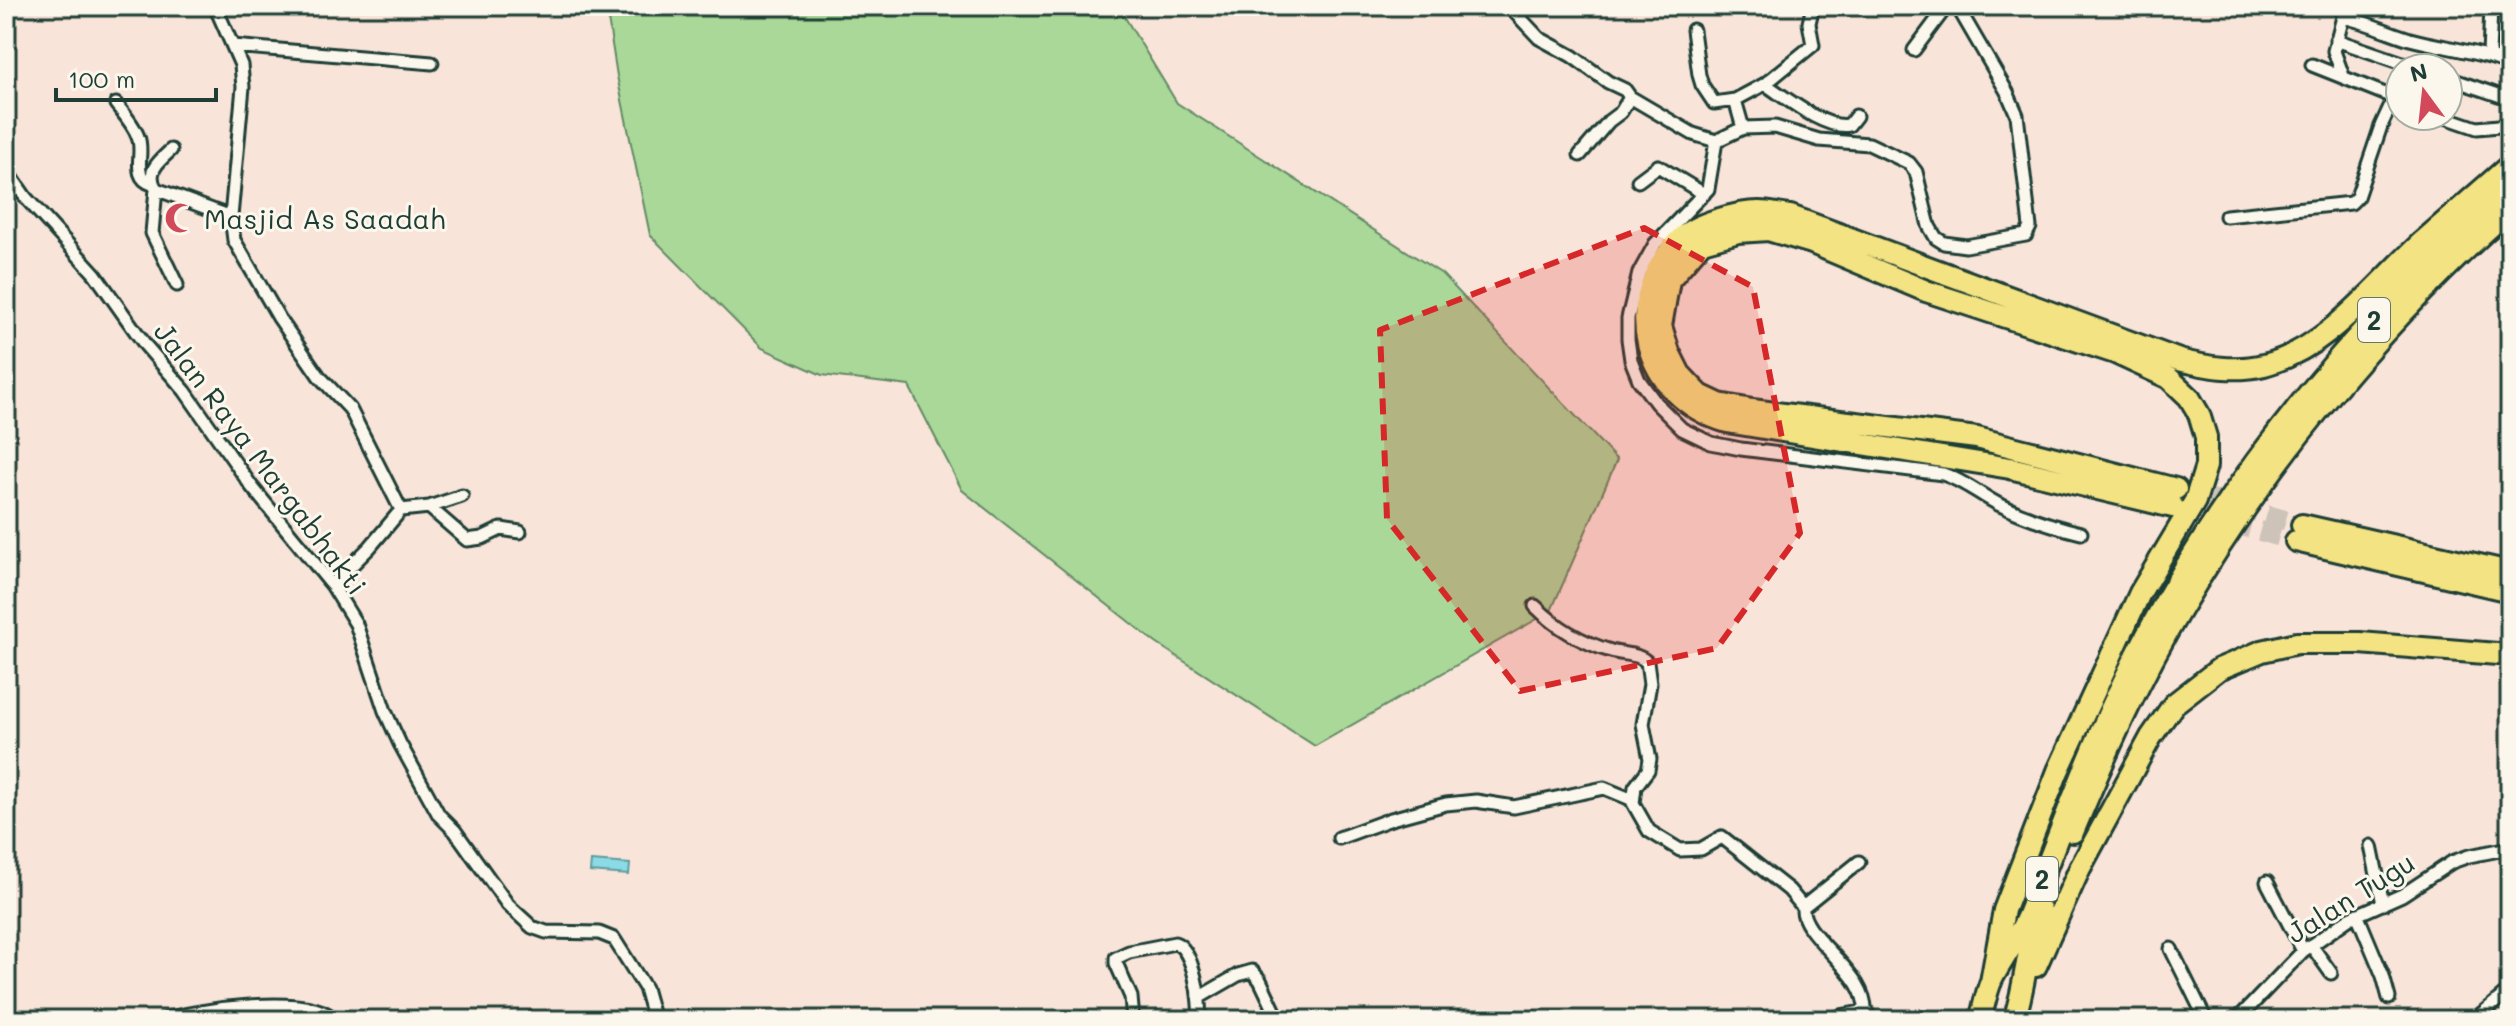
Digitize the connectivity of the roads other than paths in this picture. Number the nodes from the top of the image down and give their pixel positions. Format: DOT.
graph roads {
  1 [pos="215,6"];
  2 [pos="1509,6"];
  3 [pos="1813,6"];
  4 [pos="1947,6"];
  5 [pos="1957,6"];
  6 [pos="2491,6"];
  7 [pos="2342,12"];
  8 [pos="1693,30"];
  9 [pos="2336,40"];
  10 [pos="233,46"];
  11 [pos="1914,50"];
  12 [pos="2489,55"];
  13 [pos="2384,57"];
  14 [pos="432,63"];
  15 [pos="2510,64"];
  16 [pos="2312,65"];
  17 [pos="2343,76"];
  18 [pos="2464,83"];
  19 [pos="1765,84"];
  20 [pos="2384,93"];
  21 [pos="1630,97"];
  22 [pos="2510,99"];
  23 [pos="1735,100"];
  24 [pos="116,104"];
  25 [pos="1856,116"];
  26 [pos="2384,121"];
  27 [pos="2464,124"];
  28 [pos="2510,125"];
  29 [pos="1743,128"];
  30 [pos="1716,141"];
  31 [pos="171,150"];
  32 [pos="1580,155"];
  33 [pos="2510,165"];
  34 [pos="6,169"];
  35 [pos="1638,181"];
  36 [pos="154,186"];
  37 [pos="2510,186"];
  38 [pos="1704,194"];
  39 [pos="2510,209"];
  40 [pos="2226,216"];
  41 [pos="231,217"];
  42 [pos="177,285"];
  43 [pos="462,496"];
  44 [pos="429,507"];
  45 [pos="401,510"];
  46 [pos="520,532"];
  47 [pos="2081,533"];
  48 [pos="2510,572"];
  49 [pos="332,585"];
  50 [pos="2510,591"];
  51 [pos="1535,606"];
  52 [pos="2173,606"];
  53 [pos="2510,655"];
  54 [pos="2089,775"];
  55 [pos="1633,800"];
  56 [pos="1339,838"];
  57 [pos="2371,846"];
  58 [pos="2510,848"];
  59 [pos="1859,862"];
  60 [pos="2267,882"];
  61 [pos="2383,904"];
  62 [pos="1803,907"];
  63 [pos="2357,914"];
  64 [pos="2307,948"];
  65 [pos="2171,949"];
  66 [pos="2331,973"];
  67 [pos="1991,982"];
  68 [pos="2510,990"];
  69 [pos="2024,991"];
  70 [pos="1200,997"];
  71 [pos="2389,998"];
  72 [pos="1840,1016"];
  73 [pos="1865,1016"];
  74 [pos="164,1020"];
  75 [pos="334,1020"];
  76 [pos="654,1020"];
  77 [pos="1133,1020"];
  78 [pos="1199,1020"];
  79 [pos="1279,1020"];
  80 [pos="1980,1020"];
  81 [pos="2014,1020"];
  82 [pos="2206,1020"];
  83 [pos="2237,1020"];
  84 [pos="2474,1020"];
  1 -- 10 [label="street"];
  2 -- 21 [label="street"];
  3 -- 19 [label="street"];
  4 -- 11 [label="street"];
  5 -- 29 [label="street"];
  6 -- 12 [label="street"];
  7 -- 9 [label="street"];
  7 -- 12 [label="street"];
  8 -- 23 [label="street"];
  9 -- 13 [label="street"];
  9 -- 17 [label="street"];
  10 -- 14 [label="street"];
  10 -- 41 [label="street"];
  12 -- 15 [label="street"];
  16 -- 17 [label="street"];
  17 -- 20 [label="street"];
  18 -- 22 [label="street"];
  19 -- 23 [label="street"];
  19 -- 25 [label="street"];
  21 -- 30 [label="street"];
  21 -- 32 [label="street"];
  23 -- 29 [label="street"];
  24 -- 36 [label="street"];
  26 -- 40 [label="street"];
  27 -- 28 [label="street"];
  29 -- 30 [label="street"];
  30 -- 38 [label="street"];
  31 -- 36 [label="street"];
  33 -- 67 [label="highway"];
  34 -- 49 [label="street, Jalan Raya Margabhakti"];
  35 -- 38 [label="street"];
  36 -- 41 [label="street"];
  36 -- 42 [label="street"];
  37 -- 52 [label="highway, 2"];
  38 -- 47 [label="street"];
  39 -- 52 [label="highway, 2"];
  41 -- 45 [label="street"];
  43 -- 44 [label="street"];
  44 -- 45 [label="street"];
  44 -- 46 [label="street"];
  45 -- 49 [label="street"];
  48 -- 50 [label="highway"];
  49 -- 76 [label="street, Jalan Raya Margabhakti"];
  51 -- 55 [label="street"];
  52 -- 54 [label="highway, 2"];
  53 -- 69 [label="highway"];
  54 -- 67 [label="highway, 2"];
  54 -- 69 [label="highway, 2"];
  55 -- 56 [label="street"];
  55 -- 62 [label="street"];
  57 -- 61 [label="street"];
  58 -- 61 [label="street, Jalan Tugu"];
  59 -- 62 [label="street"];
  60 -- 64 [label="street"];
  61 -- 63 [label="street, Jalan Tugu"];
  62 -- 73 [label="street"];
  63 -- 64 [label="street, Jalan Tugu"];
  63 -- 71 [label="street"];
  64 -- 66 [label="street"];
  64 -- 83 [label="street, Jalan Tugu"];
  65 -- 82 [label="street"];
  67 -- 80 [label="highway, 2"];
  68 -- 84 [label="street"];
  69 -- 81 [label="highway, 2"];
  70 -- 77 [label="street"];
  70 -- 78 [label="street"];
  70 -- 79 [label="street"];
  72 -- 73 [label="street"];
  74 -- 75 [label="street"];
}
